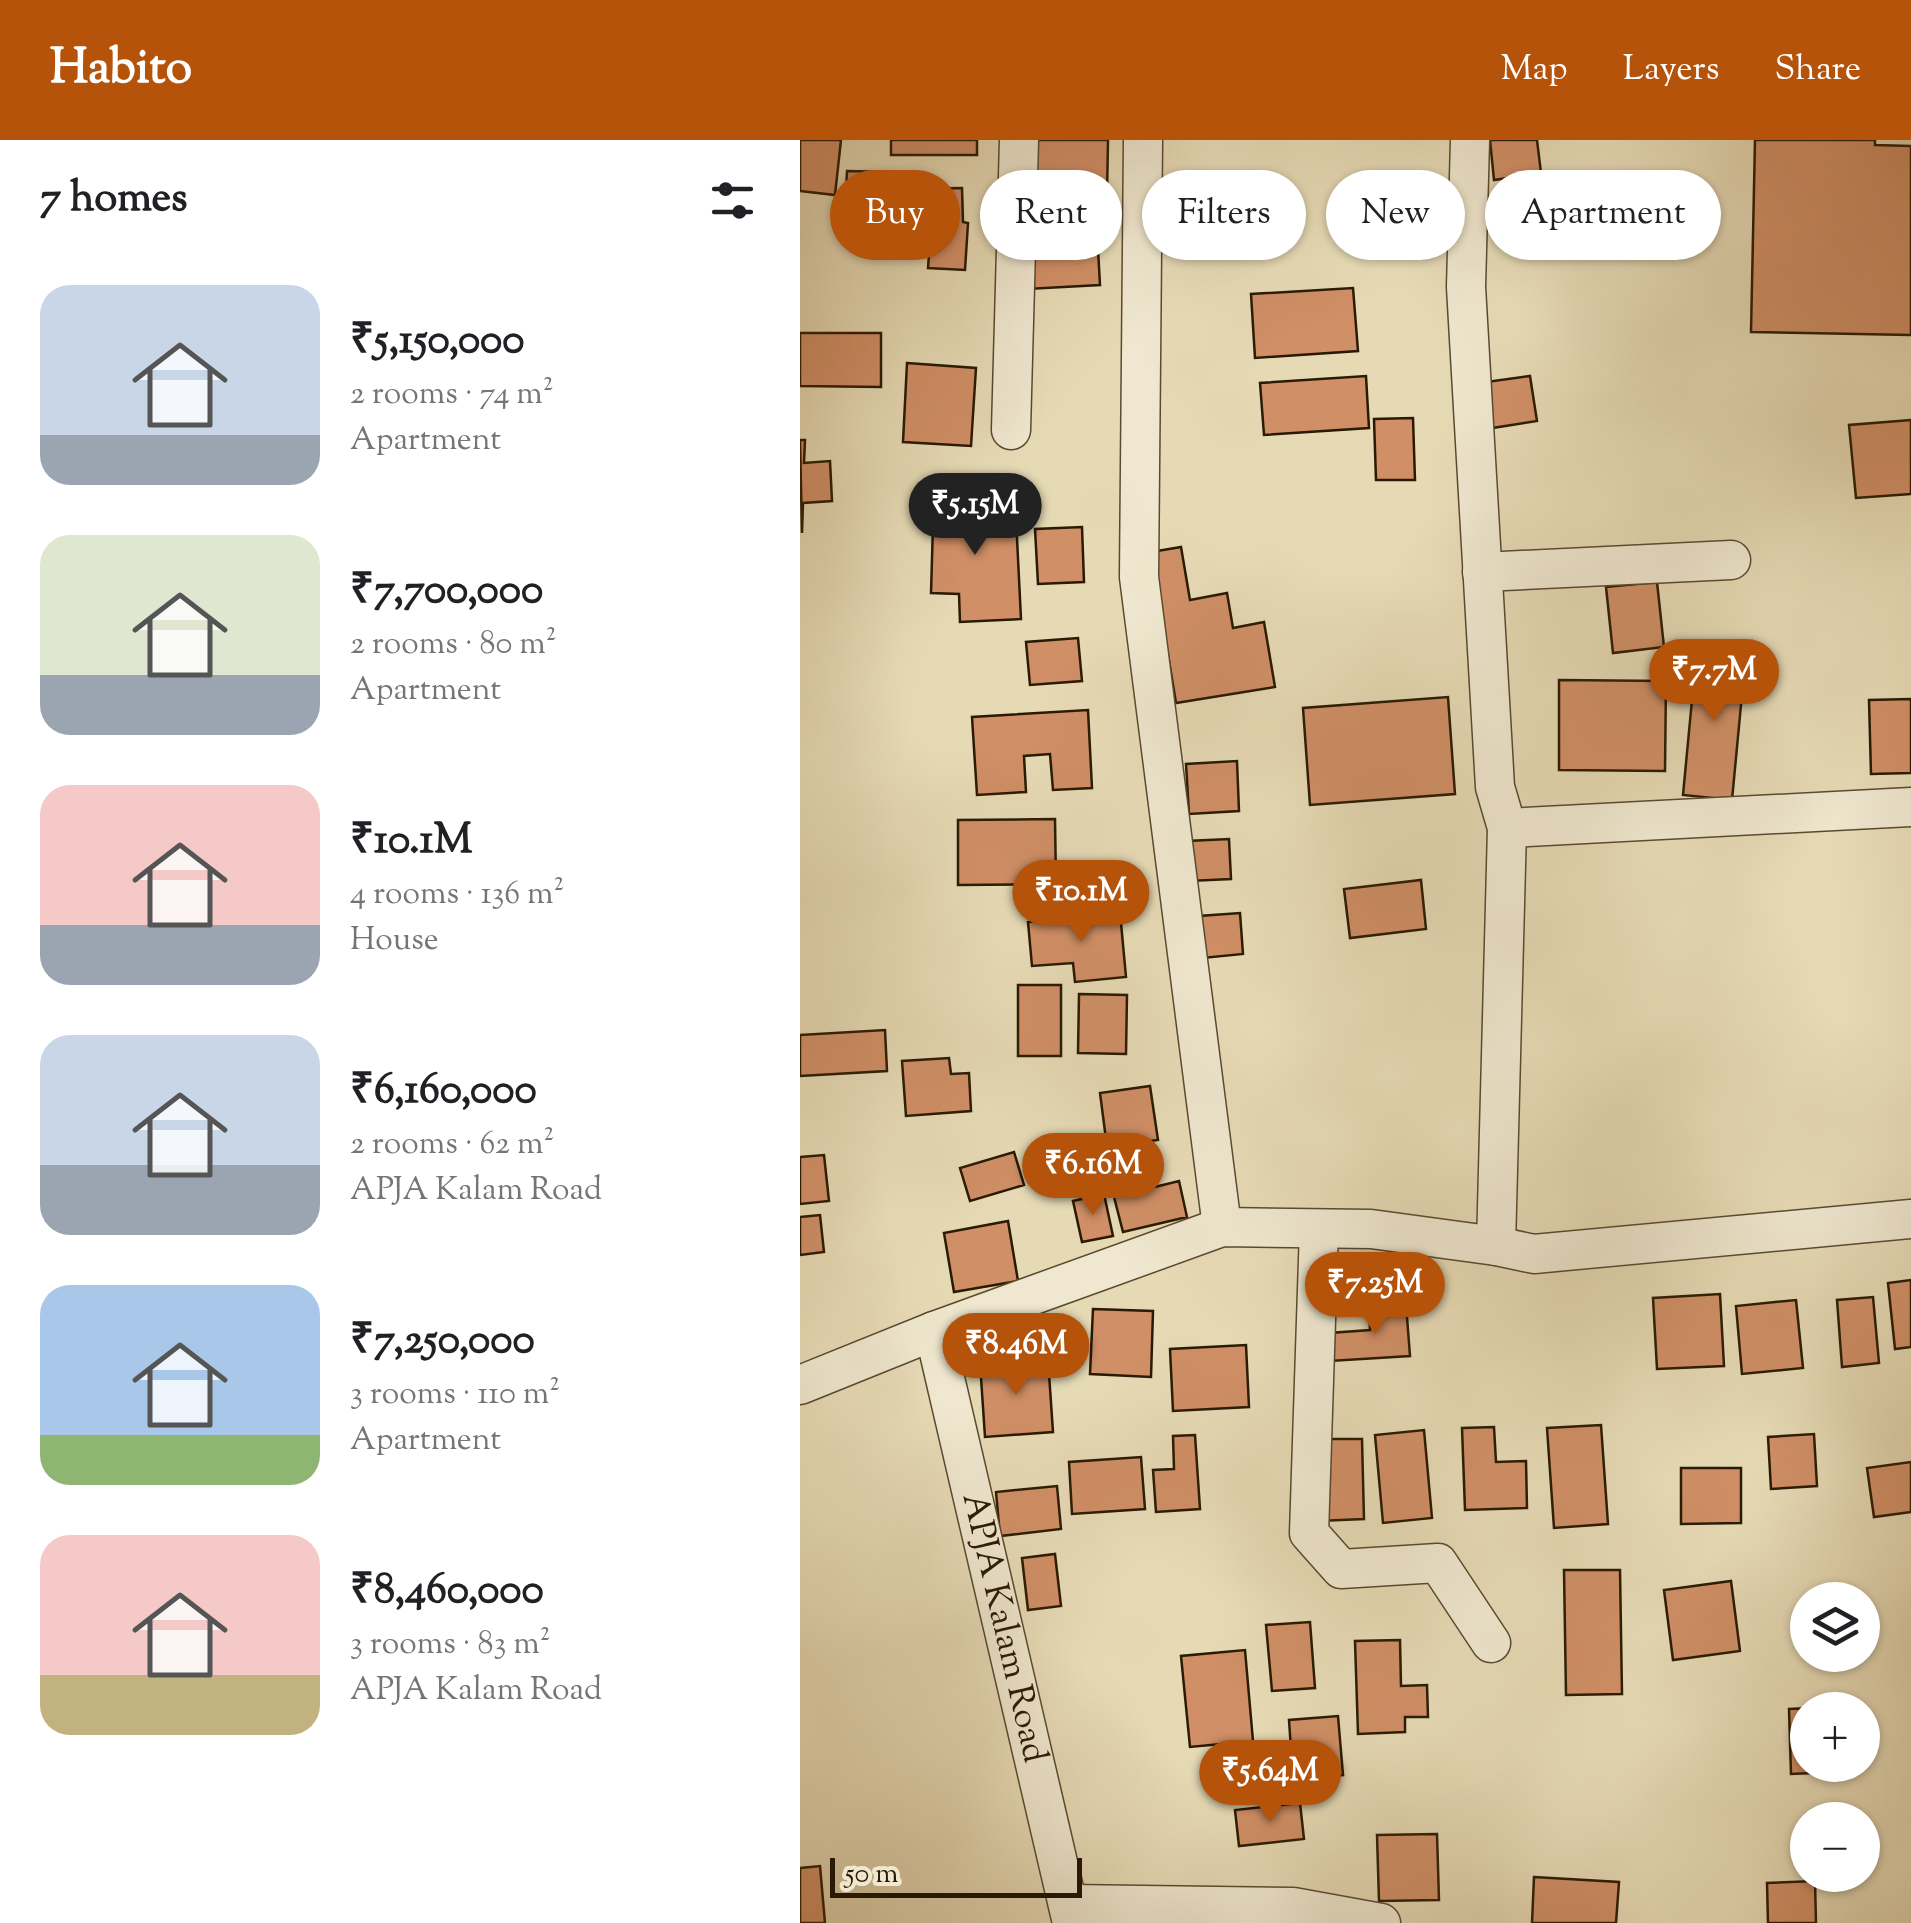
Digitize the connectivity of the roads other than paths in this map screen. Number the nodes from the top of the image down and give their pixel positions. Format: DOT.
graph roads {
  1 [pos="1019,140"];
  2 [pos="1143,140"];
  3 [pos="1470,140"];
  4 [pos="1010,430"];
  5 [pos="1731,560"];
  6 [pos="1482,572"];
  7 [pos="1911,806"];
  8 [pos="1506,828"];
  9 [pos="1911,1219"];
  10 [pos="1222,1227"];
  11 [pos="1319,1228"];
  12 [pos="1496,1246"];
  13 [pos="934,1331"];
  14 [pos="800,1385"];
  15 [pos="1491,1643"];
  16 [pos="1070,1914"];
  17 [pos="1381,1923"];
  1 -- 4 [label="street"];
  2 -- 10 [label="street"];
  3 -- 6 [label="street"];
  5 -- 6 [label="street"];
  6 -- 8 [label="street"];
  7 -- 8 [label="street"];
  8 -- 12 [label="street"];
  9 -- 12 [label="street"];
  10 -- 11 [label="street"];
  10 -- 13 [label="street"];
  11 -- 12 [label="street"];
  11 -- 15 [label="street"];
  13 -- 14 [label="street"];
  13 -- 16 [label="street, APJA Kalam Road"];
  16 -- 17 [label="street"];
}
